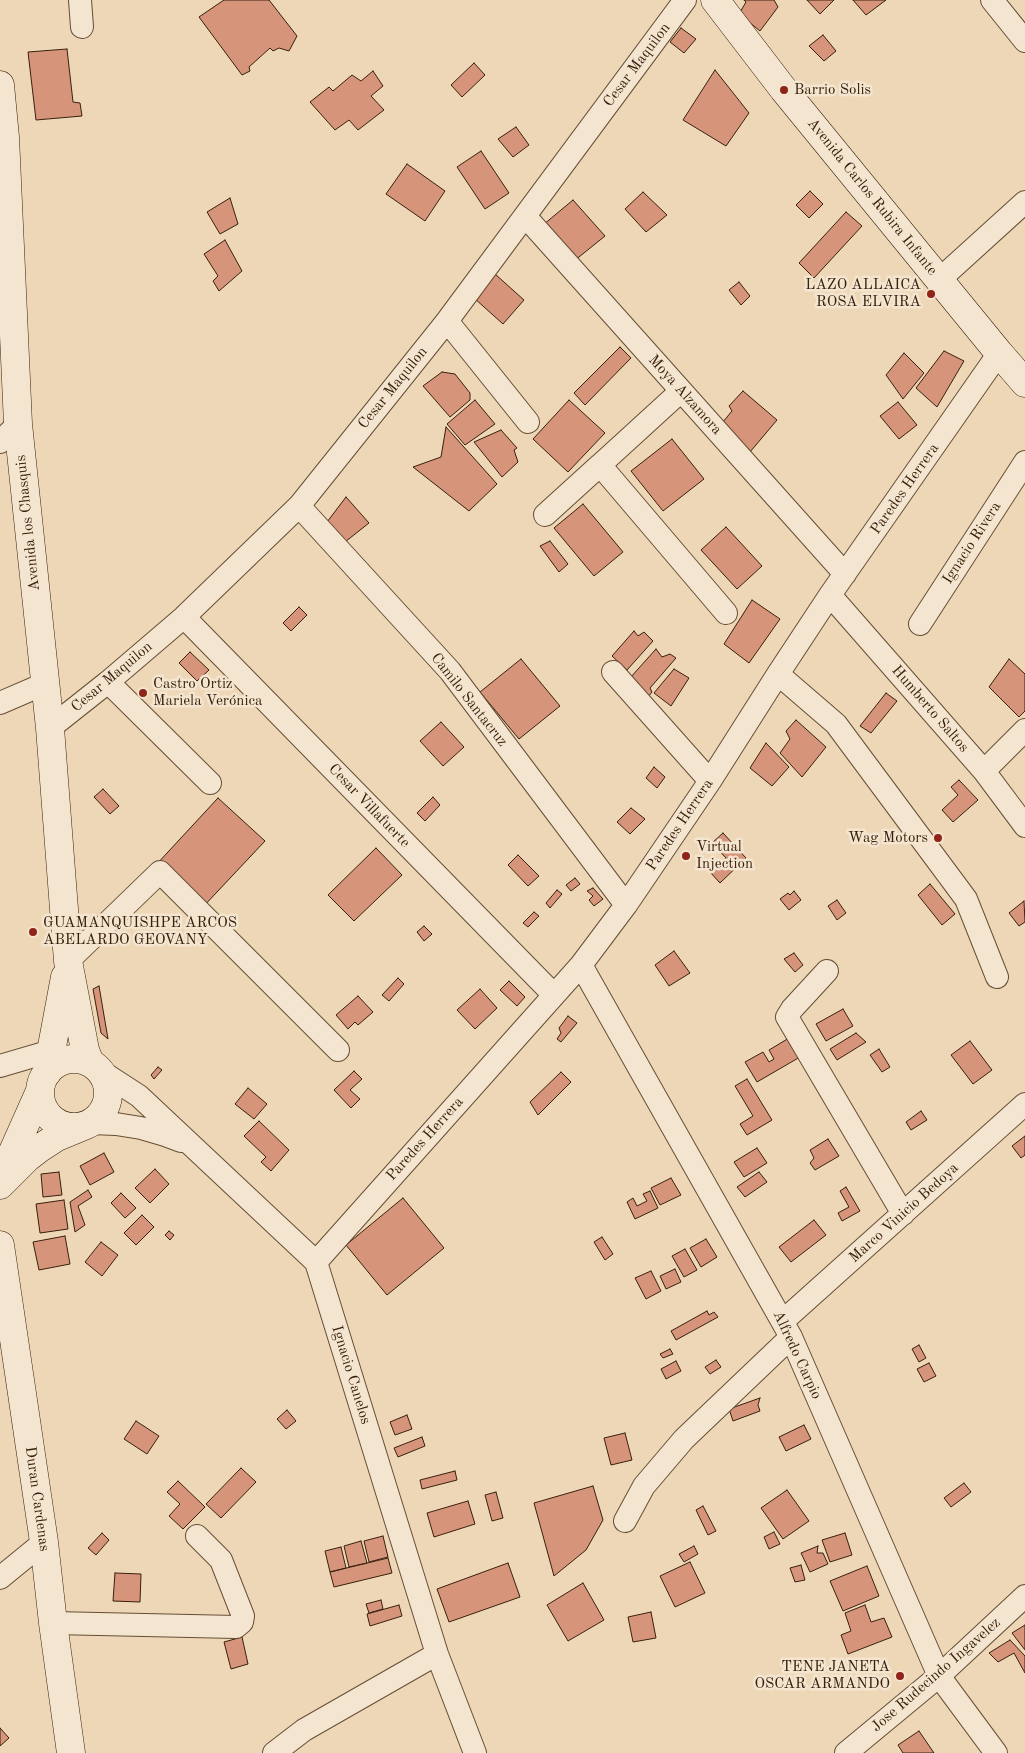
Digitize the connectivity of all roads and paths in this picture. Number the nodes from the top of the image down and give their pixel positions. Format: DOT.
graph roads {
  1 [pos="80,0"];
  2 [pos="685,0"];
  3 [pos="992,0"];
  4 [pos="713,3"];
  5 [pos="82,26"];
  6 [pos="1025,41"];
  7 [pos="0,85"];
  8 [pos="2,137"];
  9 [pos="1025,202"];
  10 [pos="525,216"];
  11 [pos="939,280"];
  12 [pos="447,321"];
  13 [pos="999,354"];
  14 [pos="1025,383"];
  15 [pos="681,391"];
  16 [pos="528,422"];
  17 [pos="9,433"];
  18 [pos="1025,462"];
  19 [pos="600,465"];
  20 [pos="299,506"];
  21 [pos="546,515"];
  22 [pos="846,574"];
  23 [pos="830,595"];
  24 [pos="726,613"];
  25 [pos="184,617"];
  26 [pos="920,624"];
  27 [pos="613,672"];
  28 [pos="778,674"];
  29 [pos="108,682"];
  30 [pos="44,684"];
  31 [pos="0,703"];
  32 [pos="50,728"];
  33 [pos="1025,730"];
  34 [pos="984,770"];
  35 [pos="710,781"];
  36 [pos="210,783"];
  37 [pos="1025,826"];
  38 [pos="626,906"];
  39 [pos="68,961"];
  40 [pos="581,965"];
  41 [pos="827,972"];
  42 [pos="997,977"];
  43 [pos="554,995"];
  44 [pos="338,1050"];
  45 [pos="0,1066"];
  46 [pos="95,1066"];
  47 [pos="46,1072"];
  48 [pos="1025,1104"];
  49 [pos="88,1124"];
  50 [pos="189,1145"];
  51 [pos="0,1184"];
  52 [pos="903,1214"];
  53 [pos="0,1245"];
  54 [pos="316,1262"];
  55 [pos="787,1329"];
  56 [pos="625,1521"];
  57 [pos="197,1536"];
  58 [pos="44,1542"];
  59 [pos="0,1578"];
  60 [pos="1025,1596"];
  61 [pos="53,1623"];
  62 [pos="437,1654"];
  63 [pos="939,1676"];
  64 [pos="71,1753"];
  65 [pos="274,1753"];
  66 [pos="475,1753"];
  67 [pos="846,1753"];
  68 [pos="996,1753"];
  1 -- 5 [label="street"];
  2 -- 10 [label="street, Cesar Maquilon"];
  3 -- 6 [label="street"];
  4 -- 11 [label="street, Avenida Carlos Rubira Infante"];
  7 -- 8 [label="street, Avenida los Chasquis"];
  8 -- 17 [label="street, Avenida los Chasquis"];
  9 -- 11 [label="street"];
  10 -- 12 [label="street, Cesar Maquilon"];
  10 -- 15 [label="street, Moya Alzamora"];
  11 -- 13 [label="street, Avenida Carlos Rubira Infante"];
  12 -- 16 [label="street"];
  12 -- 20 [label="street, Cesar Maquilon"];
  13 -- 14 [label="street, Avenida Carlos Rubira Infante"];
  13 -- 22 [label="street, Paredes Herrera"];
  15 -- 19 [label="street"];
  15 -- 22 [label="street, Moya Alzamora"];
  17 -- 30 [label="street, Avenida los Chasquis"];
  18 -- 26 [label="street, Ignacio Rivera"];
  19 -- 21 [label="street"];
  19 -- 24 [label="street"];
  20 -- 25 [label="street, Cesar Maquilon"];
  20 -- 38 [label="street, Camilo Santacruz"];
  22 -- 23 [label="street, Paredes Herrera"];
  23 -- 28 [label="street, Paredes Herrera"];
  23 -- 34 [label="street, Humberto Saltos"];
  25 -- 29 [label="street, Cesar Maquilon"];
  25 -- 43 [label="street, Cesar Villafuerte"];
  27 -- 35 [label="street"];
  28 -- 35 [label="street, Paredes Herrera"];
  28 -- 42 [label="street"];
  29 -- 32 [label="street, Cesar Maquilon"];
  29 -- 36 [label="street"];
  30 -- 31 [label="street"];
  30 -- 32 [label="street, Avenida los Chasquis"];
  32 -- 39 [label="street, Avenida los Chasquis"];
  33 -- 34 [label="street"];
  34 -- 37 [label="street, Humberto Saltos"];
  35 -- 38 [label="street, Paredes Herrera"];
  38 -- 40 [label="street, Paredes Herrera"];
  39 -- 44 [label="street"];
  39 -- 46 [label="street, Avenida los Chasquis"];
  39 -- 47 [label="street, Avenida los Chasquis"];
  40 -- 43 [label="street, Paredes Herrera"];
  40 -- 55 [label="street, Alfredo Carpio"];
  41 -- 52 [label="street"];
  43 -- 54 [label="street, Paredes Herrera"];
  45 -- 47 [label="street"];
  46 -- 47 [label="street"];
  46 -- 49 [label="street"];
  46 -- 50 [label="street, Ignacio Canelos"];
  47 -- 49 [label="street"];
  47 -- 51 [label="street, Avenida los Chasquis"];
  48 -- 52 [label="street, Marco Vinicio Bedoya"];
  49 -- 50 [label="street, Ignacio Canelos"];
  49 -- 51 [label="street"];
  50 -- 54 [label="street, Ignacio Canelos"];
  52 -- 55 [label="street, Marco Vinicio Bedoya"];
  53 -- 58 [label="street, Duran Cardenas"];
  54 -- 62 [label="street, Ignacio Canelos"];
  55 -- 56 [label="street, Marco Vinicio Bedoya"];
  55 -- 63 [label="street, Alfredo Carpio"];
  57 -- 61 [label="street"];
  58 -- 59 [label="street"];
  58 -- 61 [label="street, Duran Cardenas"];
  60 -- 63 [label="street, Jose Rudecindo Ingavelez"];
  61 -- 64 [label="street, Duran Cardenas"];
  62 -- 65 [label="street"];
  62 -- 66 [label="street, Ignacio Canelos"];
  63 -- 67 [label="street, Jose Rudecindo Ingavelez"];
  63 -- 68 [label="street, Alfredo Carpio"];
}
